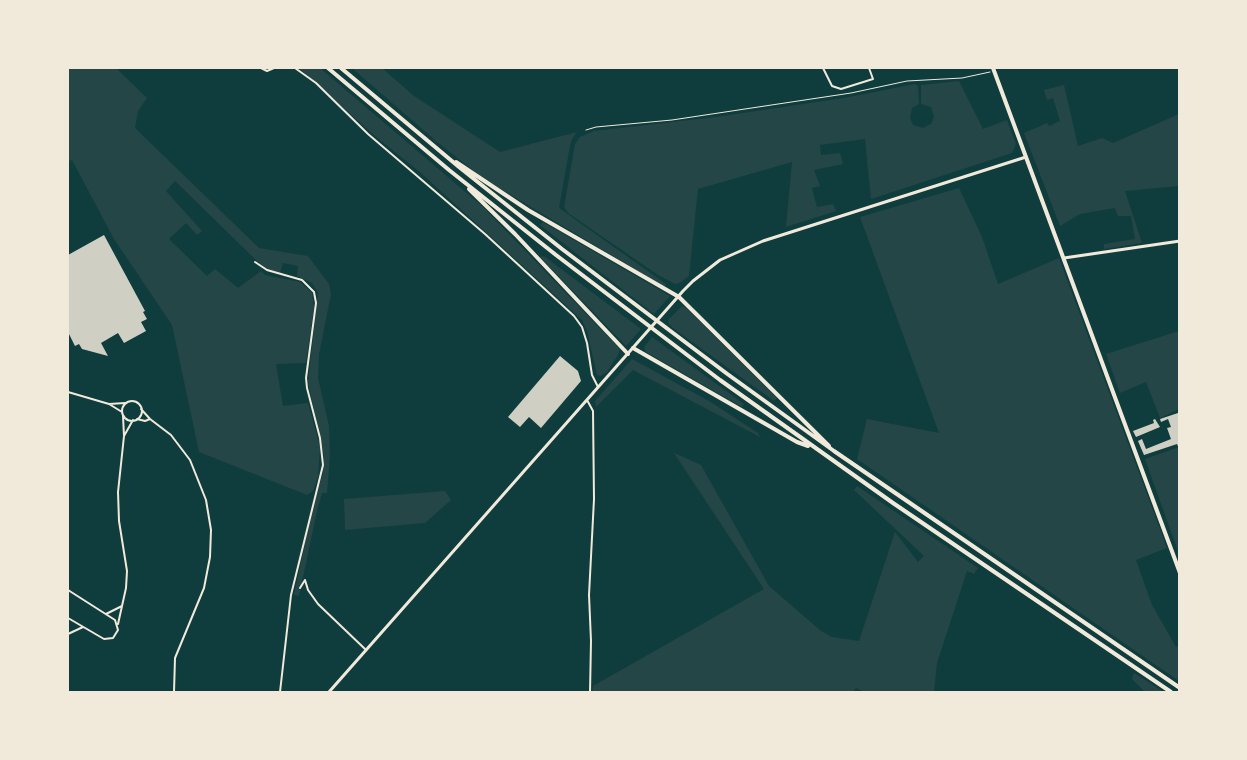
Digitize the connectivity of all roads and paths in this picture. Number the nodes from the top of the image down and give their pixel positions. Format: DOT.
graph roads {
  1 [pos="261,68"];
  2 [pos="274,68"];
  3 [pos="295,68"];
  4 [pos="328,68"];
  5 [pos="341,68"];
  6 [pos="823,68"];
  7 [pos="870,68"];
  8 [pos="994,69"];
  9 [pos="586,130"];
  10 [pos="1026,157"];
  11 [pos="448,158"];
  12 [pos="449,170"];
  13 [pos="1179,241"];
  14 [pos="1064,258"];
  15 [pos="255,262"];
  16 [pos="679,297"];
  17 [pos="633,348"];
  18 [pos="628,354"];
  19 [pos="598,387"];
  20 [pos="68,392"];
  21 [pos="587,400"];
  22 [pos="125,403"];
  23 [pos="109,404"];
  24 [pos="141,408"];
  25 [pos="122,412"];
  26 [pos="123,416"];
  27 [pos="135,420"];
  28 [pos="150,420"];
  29 [pos="124,436"];
  30 [pos="814,448"];
  31 [pos="834,451"];
  32 [pos="1179,573"];
  33 [pos="300,588"];
  34 [pos="68,590"];
  35 [pos="122,606"];
  36 [pos="106,614"];
  37 [pos="68,618"];
  38 [pos="118,624"];
  39 [pos="83,627"];
  40 [pos="68,633"];
  41 [pos="366,650"];
  42 [pos="1179,688"];
  43 [pos="174,693"];
  44 [pos="280,693"];
  45 [pos="329,693"];
  46 [pos="590,693"];
  47 [pos="1171,693"];
  1 -- 2 [label="street"];
  3 -- 19 [label="street"];
  4 -- 12 [label="main road"];
  5 -- 11 [label="main road"];
  6 -- 7 [label="street"];
  8 -- 9 [label="path"];
  8 -- 10 [label="main road"];
  10 -- 14 [label="main road"];
  10 -- 16 [label="main road"];
  11 -- 16 [label="main road"];
  11 -- 31 [label="main road"];
  12 -- 18 [label="main road"];
  12 -- 30 [label="main road"];
  13 -- 14 [label="main road"];
  14 -- 32 [label="main road"];
  15 -- 44 [label="street"];
  16 -- 17 [label="main road"];
  16 -- 31 [label="main road"];
  17 -- 18 [label="main road"];
  17 -- 30 [label="main road"];
  18 -- 19 [label="main road"];
  19 -- 21 [label="main road"];
  20 -- 23 [label="street"];
  21 -- 41 [label="main road"];
  21 -- 46 [label="street"];
  22 -- 23 [label="street"];
  22 -- 24 [label="street"];
  22 -- 25 [label="street"];
  23 -- 25 [label="street"];
  24 -- 27 [label="street"];
  24 -- 28 [label="street"];
  25 -- 26 [label="street"];
  26 -- 27 [label="street"];
  26 -- 29 [label="street"];
  27 -- 28 [label="street"];
  27 -- 29 [label="street"];
  28 -- 43 [label="street"];
  29 -- 35 [label="street"];
  30 -- 47 [label="main road"];
  31 -- 42 [label="main road"];
  33 -- 41 [label="street"];
  34 -- 36 [label="street"];
  35 -- 36 [label="street"];
  35 -- 38 [label="street"];
  36 -- 38 [label="street"];
  37 -- 39 [label="street"];
  38 -- 39 [label="street"];
  39 -- 40 [label="street"];
  41 -- 45 [label="main road"];
}
